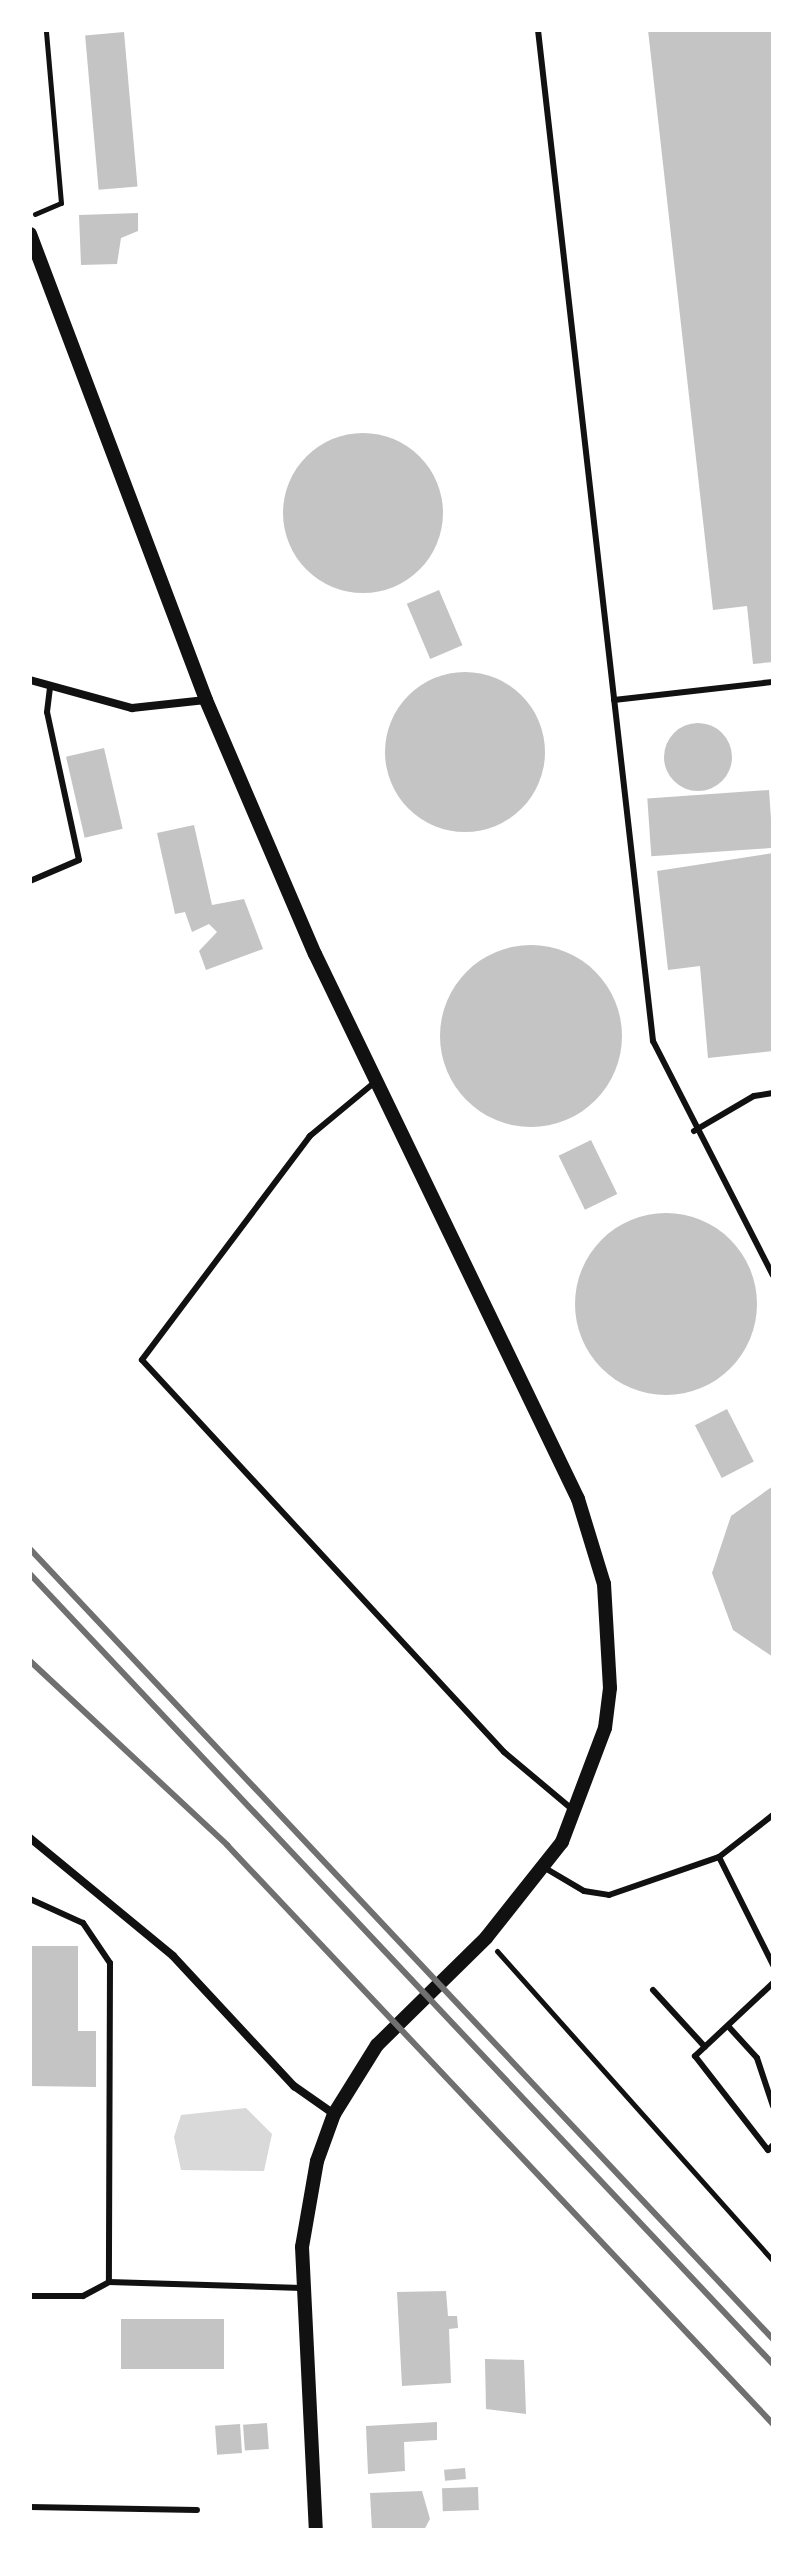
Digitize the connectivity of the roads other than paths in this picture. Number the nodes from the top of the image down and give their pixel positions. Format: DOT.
graph roads {
  1 [pos="538,30"];
  2 [pos="30,234"];
  3 [pos="30,680"];
  4 [pos="773,682"];
  5 [pos="50,686"];
  6 [pos="206,700"];
  7 [pos="614,700"];
  8 [pos="30,881"];
  9 [pos="377,1081"];
  10 [pos="773,1093"];
  11 [pos="694,1131"];
  12 [pos="773,1275"];
  13 [pos="576,1812"];
  14 [pos="773,1815"];
  15 [pos="30,1838"];
  16 [pos="719,1857"];
  17 [pos="545,1868"];
  18 [pos="30,1899"];
  19 [pos="773,1965"];
  20 [pos="773,1983"];
  21 [pos="653,1990"];
  22 [pos="728,2026"];
  23 [pos="705,2047"];
  24 [pos="773,2106"];
  25 [pos="334,2114"];
  26 [pos="773,2145"];
  27 [pos="109,2282"];
  28 [pos="302,2288"];
  29 [pos="30,2296"];
  30 [pos="30,2507"];
  31 [pos="197,2510"];
  32 [pos="316,2530"];
  1 -- 7 [label="lane"];
  2 -- 6 [label="street"];
  3 -- 5 [label="street"];
  4 -- 7 [label="lane"];
  5 -- 6 [label="street"];
  5 -- 8 [label="lane"];
  6 -- 9 [label="street"];
  7 -- 11 [label="lane"];
  9 -- 13 [label="street"];
  9 -- 13 [label="lane"];
  10 -- 11 [label="lane"];
  11 -- 12 [label="lane"];
  13 -- 17 [label="street"];
  14 -- 16 [label="lane"];
  15 -- 25 [label="street"];
  16 -- 17 [label="lane"];
  16 -- 19 [label="lane"];
  17 -- 25 [label="street"];
  18 -- 27 [label="lane"];
  20 -- 22 [label="lane"];
  21 -- 23 [label="lane"];
  22 -- 23 [label="lane"];
  22 -- 24 [label="lane"];
  23 -- 26 [label="lane"];
  25 -- 28 [label="street"];
  27 -- 28 [label="lane"];
  27 -- 29 [label="lane"];
  28 -- 32 [label="street"];
  30 -- 31 [label="lane"];
}
